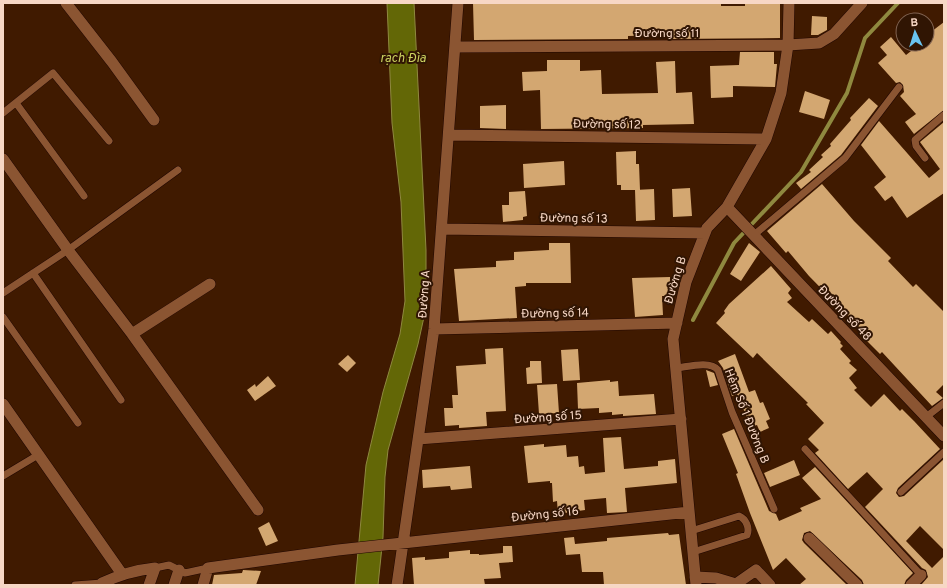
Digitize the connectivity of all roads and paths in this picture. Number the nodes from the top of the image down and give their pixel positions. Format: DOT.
graph roads {
  1 [pos="66,3"];
  2 [pos="458,3"];
  3 [pos="789,3"];
  4 [pos="862,3"];
  5 [pos="788,45"];
  6 [pos="456,47"];
  7 [pos="899,87"];
  8 [pos="16,103"];
  9 [pos="3,113"];
  10 [pos="944,115"];
  11 [pos="154,120"];
  12 [pos="449,135"];
  13 [pos="766,139"];
  14 [pos="109,141"];
  15 [pos="925,158"];
  16 [pos="3,159"];
  17 [pos="178,170"];
  18 [pos="7,172"];
  19 [pos="84,196"];
  20 [pos="727,207"];
  21 [pos="442,229"];
  22 [pos="705,233"];
  23 [pos="752,234"];
  24 [pos="68,250"];
  25 [pos="33,273"];
  26 [pos="210,284"];
  27 [pos="3,293"];
  28 [pos="3,317"];
  29 [pos="677,323"];
  30 [pos="434,329"];
  31 [pos="132,334"];
  32 [pos="676,368"];
  33 [pos="121,400"];
  34 [pos="944,402"];
  35 [pos="3,404"];
  36 [pos="926,417"];
  37 [pos="681,420"];
  38 [pos="78,423"];
  39 [pos="944,436"];
  40 [pos="418,440"];
  41 [pos="805,449"];
  42 [pos="944,452"];
  43 [pos="38,455"];
  44 [pos="3,476"];
  45 [pos="901,492"];
  46 [pos="774,509"];
  47 [pos="258,510"];
  48 [pos="689,512"];
  49 [pos="691,531"];
  50 [pos="809,538"];
  51 [pos="404,543"];
  52 [pos="693,552"];
  53 [pos="155,568"];
  54 [pos="208,568"];
  55 [pos="179,570"];
  56 [pos="122,574"];
  57 [pos="921,575"];
  58 [pos="695,581"];
  59 [pos="101,584"];
  60 [pos="75,585"];
  61 [pos="149,585"];
  62 [pos="174,585"];
  63 [pos="203,585"];
  64 [pos="397,585"];
  65 [pos="770,585"];
  66 [pos="857,585"];
  67 [pos="911,585"];
  1 -- 11 [label="street"];
  2 -- 6 [label="street, Đường A"];
  3 -- 5 [label="street, Đường B"];
  4 -- 5 [label="street, Đường số 11"];
  5 -- 6 [label="street, Đường số 11"];
  5 -- 13 [label="street, Đường B"];
  6 -- 12 [label="street, Đường A"];
  7 -- 23 [label="lane"];
  8 -- 9 [label="lane"];
  8 -- 14 [label="lane"];
  8 -- 19 [label="lane"];
  10 -- 15 [label="lane"];
  12 -- 13 [label="street, Đường số 12"];
  12 -- 21 [label="street, Đường A"];
  13 -- 20 [label="street, Đường B"];
  16 -- 18 [label="street"];
  17 -- 24 [label="lane"];
  18 -- 24 [label="street"];
  20 -- 22 [label="street, Đường B"];
  20 -- 23 [label="street, Đường số 48"];
  21 -- 22 [label="street, Đường số 13"];
  21 -- 30 [label="street, Đường A"];
  22 -- 29 [label="street, Đường B"];
  23 -- 36 [label="street, Đường số 48"];
  24 -- 25 [label="lane"];
  24 -- 31 [label="street"];
  25 -- 27 [label="lane"];
  25 -- 33 [label="lane"];
  26 -- 31 [label="street"];
  28 -- 38 [label="lane"];
  29 -- 30 [label="street, Đường số 14"];
  29 -- 32 [label="street, Đường B"];
  30 -- 40 [label="street, Đường A"];
  31 -- 47 [label="street"];
  32 -- 37 [label="street, Đường B"];
  32 -- 46 [label="lane, Hẻm Số 1 Đường B"];
  34 -- 36 [label="lane"];
  35 -- 43 [label="street"];
  36 -- 39 [label="street, Đường số 48"];
  37 -- 40 [label="street, Đường số 15"];
  37 -- 48 [label="street, Đường B"];
  40 -- 51 [label="street, Đường A"];
  41 -- 57 [label="lane"];
  42 -- 45 [label="lane"];
  43 -- 44 [label="lane"];
  43 -- 56 [label="street"];
  48 -- 49 [label="street, Đường B"];
  48 -- 51 [label="street, Đường số 16"];
  49 -- 52 [label="street, Đường B"];
  49 -- 52 [label="lane"];
  50 -- 66 [label="street"];
  51 -- 54 [label="street, Đường số 16"];
  51 -- 64 [label="street, Đường A"];
  52 -- 58 [label="street, Đường B"];
  53 -- 55 [label="lane"];
  53 -- 56 [label="street"];
  53 -- 61 [label="street"];
  54 -- 55 [label="lane"];
  54 -- 63 [label="street"];
  55 -- 62 [label="street"];
  56 -- 59 [label="street"];
  57 -- 67 [label="street"];
  58 -- 65 [label="street"];
  59 -- 60 [label="lane"];
}
